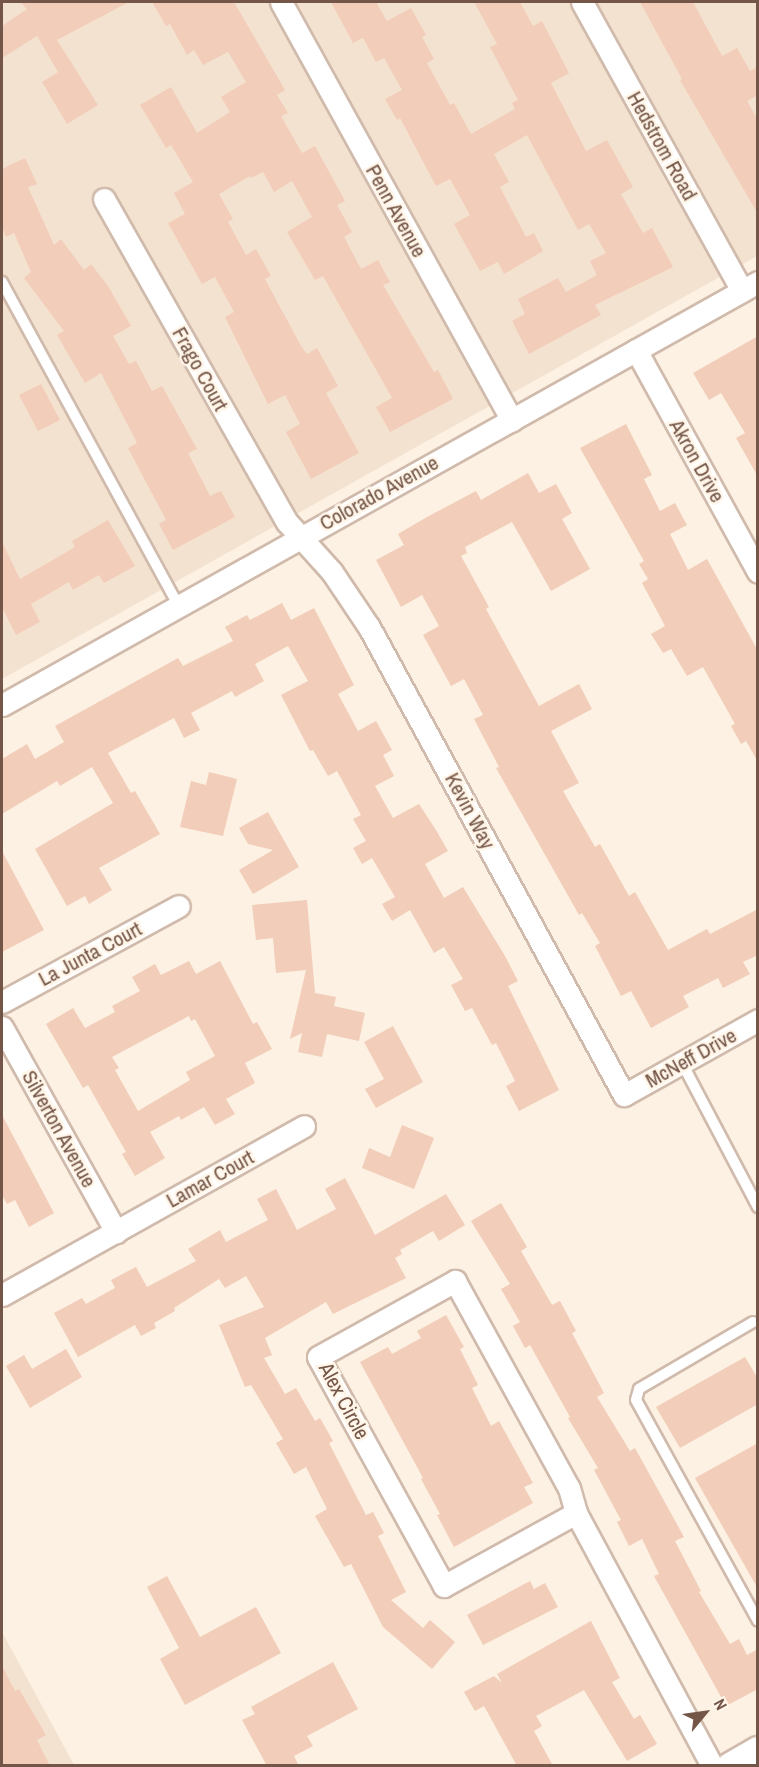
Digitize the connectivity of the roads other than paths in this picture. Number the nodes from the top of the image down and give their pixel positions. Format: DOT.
graph roads {
  1 [pos="281,2"];
  2 [pos="582,2"];
  3 [pos="104,198"];
  4 [pos="2,282"];
  5 [pos="750,286"];
  6 [pos="636,350"];
  7 [pos="512,420"];
  8 [pos="300,537"];
  9 [pos="758,572"];
  10 [pos="178,606"];
  11 [pos="2,705"];
  12 [pos="179,906"];
  13 [pos="2,1002"];
  14 [pos="758,1020"];
  15 [pos="2,1027"];
  16 [pos="682,1063"];
  17 [pos="624,1095"];
  18 [pos="303,1126"];
  19 [pos="758,1207"];
  20 [pos="116,1232"];
  21 [pos="2,1295"];
  22 [pos="756,1324"];
  23 [pos="576,1513"];
  24 [pos="758,1621"];
  25 [pos="758,1750"];
  26 [pos="712,1766"];
  27 [pos="730,1766"];
  1 -- 7 [label="street, Penn Avenue"];
  2 -- 5 [label="street, Hedstrom Road"];
  3 -- 8 [label="street, Frago Court"];
  4 -- 10 [label="lane"];
  5 -- 6 [label="street, Colorado Avenue"];
  6 -- 7 [label="street, Colorado Avenue"];
  6 -- 9 [label="street, Akron Drive"];
  7 -- 8 [label="street, Colorado Avenue"];
  8 -- 10 [label="street, Colorado Avenue"];
  8 -- 17 [label="street, Kevin Way"];
  10 -- 11 [label="street, Colorado Avenue"];
  12 -- 13 [label="street, La Junta Court"];
  14 -- 16 [label="street, McNeff Drive"];
  15 -- 20 [label="street, Silverton Avenue"];
  16 -- 17 [label="street, McNeff Drive"];
  16 -- 19 [label="lane"];
  18 -- 20 [label="street, Lamar Court"];
  20 -- 21 [label="street, Lamar Court"];
  22 -- 24 [label="lane"];
  23 -- 23 [label="street, Alex Circle"];
  23 -- 26 [label="street, Alex Circle"];
  25 -- 27 [label="street"];
}
